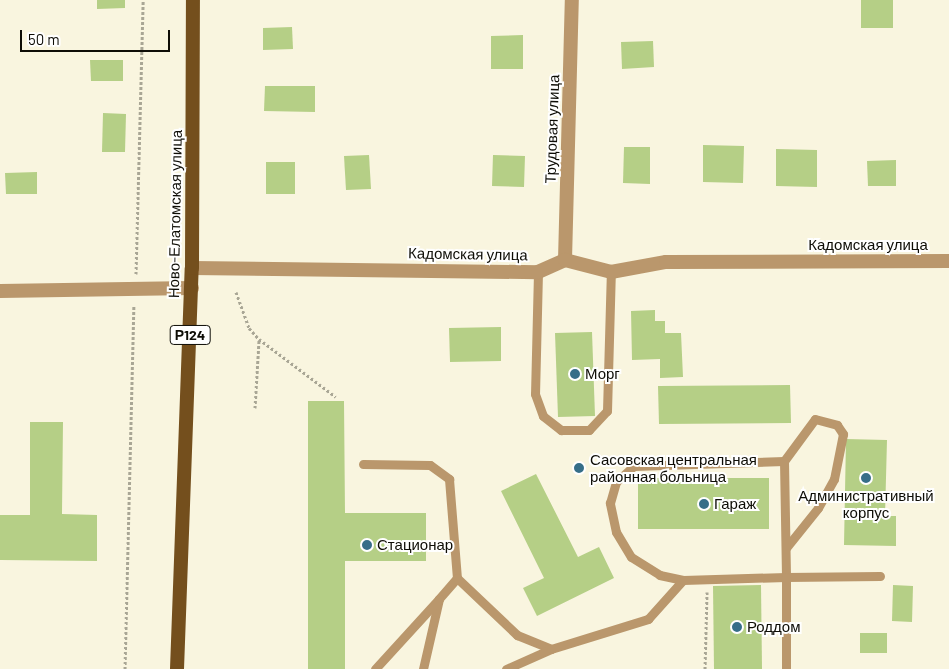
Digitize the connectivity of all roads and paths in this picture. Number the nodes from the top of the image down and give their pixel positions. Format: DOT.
graph roads {
  1 [pos="143,0"];
  2 [pos="193,0"];
  3 [pos="572,0"];
  4 [pos="565,260"];
  5 [pos="949,261"];
  6 [pos="192,268"];
  7 [pos="538,272"];
  8 [pos="611,272"];
  9 [pos="192,288"];
  10 [pos="135,290"];
  11 [pos="0,291"];
  12 [pos="236,292"];
  13 [pos="259,339"];
  14 [pos="336,397"];
  15 [pos="255,408"];
  16 [pos="784,461"];
  17 [pos="363,464"];
  18 [pos="786,548"];
  19 [pos="880,576"];
  20 [pos="786,577"];
  21 [pos="457,578"];
  22 [pos="707,579"];
  23 [pos="683,580"];
  24 [pos="439,599"];
  25 [pos="551,649"];
  26 [pos="124,669"];
  27 [pos="177,669"];
  28 [pos="374,669"];
  29 [pos="423,669"];
  30 [pos="506,669"];
  31 [pos="705,669"];
  32 [pos="786,669"];
  1 -- 10 [label="path"];
  2 -- 6 [label="main road, Ново-Елатомская улица / Р124"];
  3 -- 4 [label="street, Трудовая улица"];
  4 -- 7 [label="street, Кадомская улица"];
  4 -- 8 [label="street, Кадомская улица"];
  5 -- 8 [label="street, Кадомская улица"];
  6 -- 7 [label="street, Кадомская улица"];
  6 -- 9 [label="main road, Ново-Елатомская улица / Р124"];
  7 -- 8 [label="lane"];
  9 -- 10 [label="street"];
  9 -- 27 [label="main road, Ново-Елатомская улица / Р124"];
  10 -- 11 [label="street"];
  10 -- 26 [label="path"];
  12 -- 13 [label="path"];
  13 -- 14 [label="path"];
  13 -- 15 [label="path"];
  16 -- 18 [label="lane"];
  16 -- 18 [label="lane"];
  16 -- 23 [label="lane"];
  17 -- 21 [label="lane"];
  18 -- 20 [label="lane"];
  19 -- 20 [label="lane"];
  20 -- 22 [label="lane"];
  20 -- 32 [label="lane"];
  21 -- 24 [label="lane"];
  21 -- 25 [label="lane"];
  22 -- 23 [label="lane"];
  22 -- 31 [label="path"];
  23 -- 25 [label="lane"];
  24 -- 28 [label="lane"];
  24 -- 29 [label="lane"];
  25 -- 30 [label="lane"];
}
